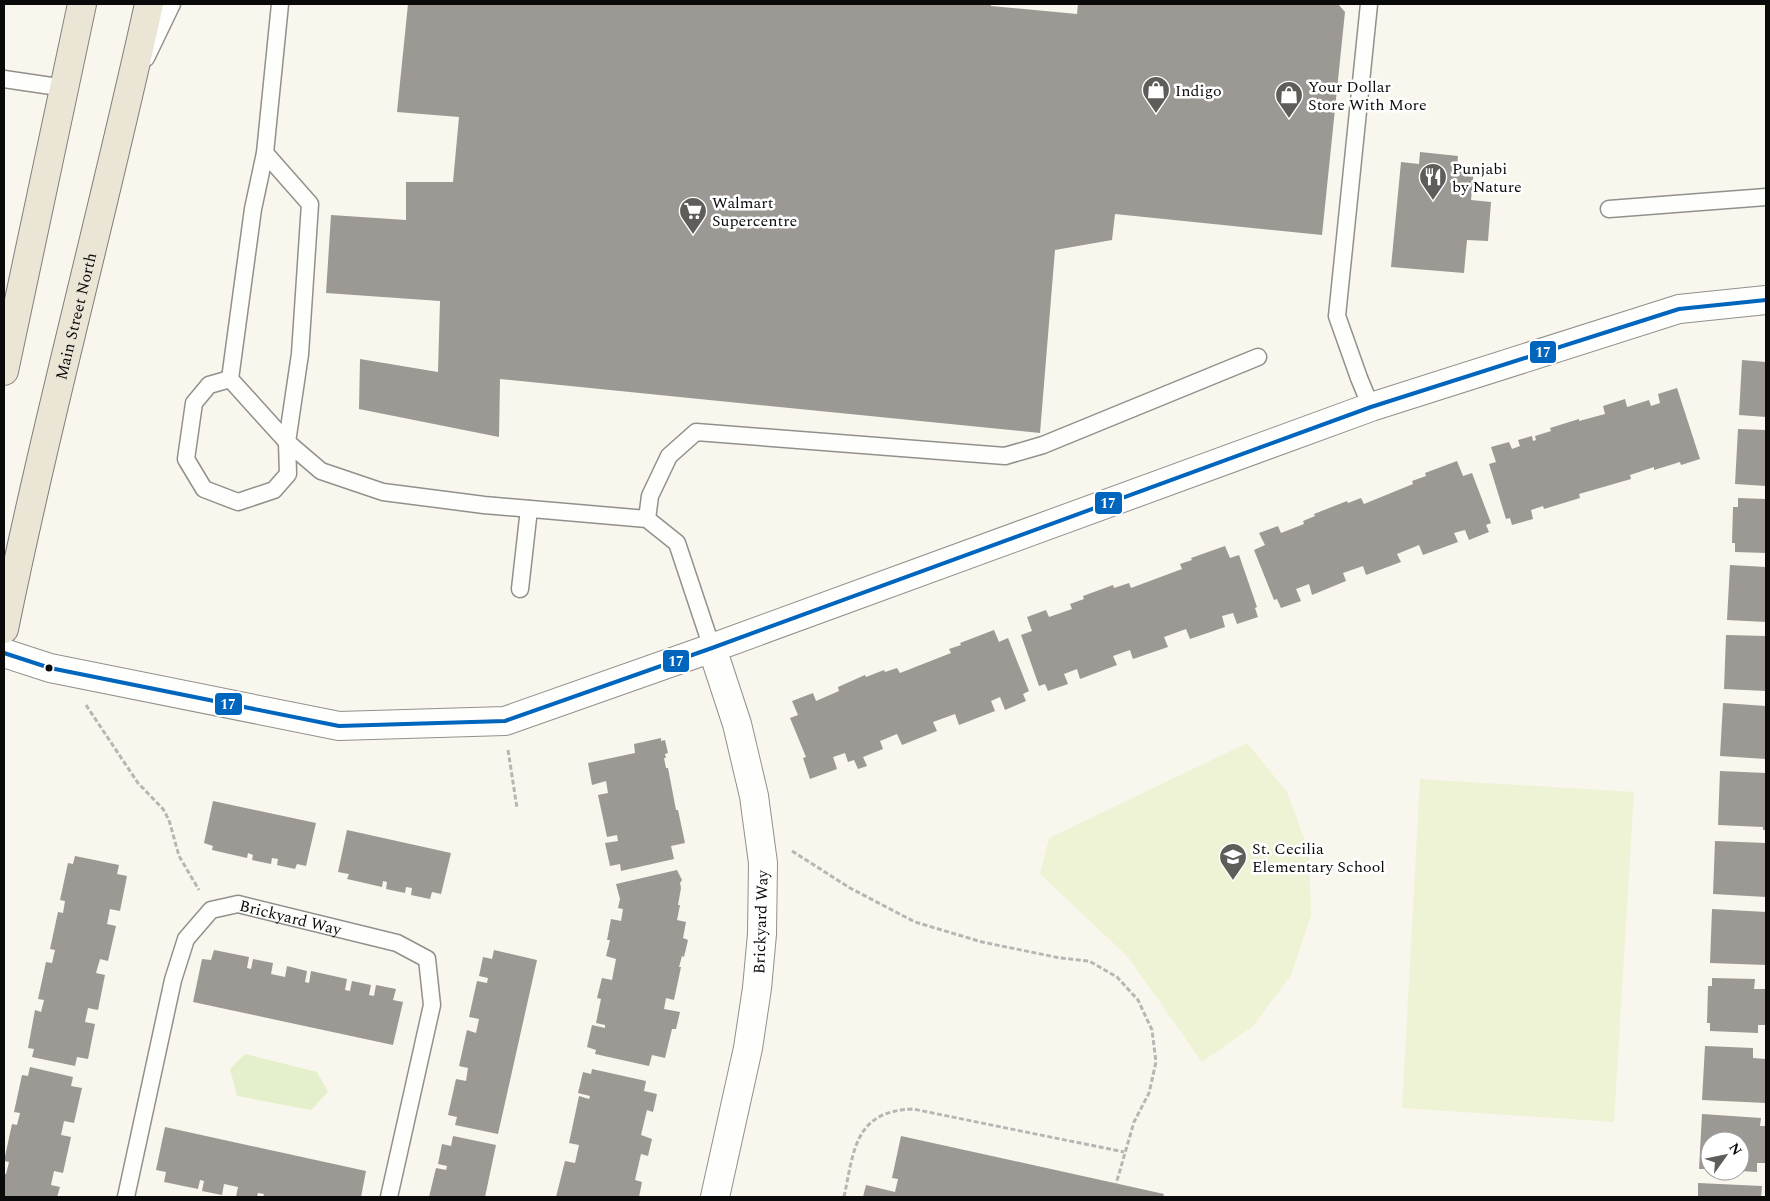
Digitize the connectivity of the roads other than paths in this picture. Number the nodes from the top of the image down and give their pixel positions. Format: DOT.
graph roads {
  1 [pos="82,4"];
  2 [pos="150,4"];
  3 [pos="172,4"];
  4 [pos="280,4"];
  5 [pos="1369,4"];
  6 [pos="4,79"];
  7 [pos="64,88"];
  8 [pos="130,89"];
  9 [pos="265,153"];
  10 [pos="1766,197"];
  11 [pos="1610,208"];
  12 [pos="1766,300"];
  13 [pos="1258,357"];
  14 [pos="4,371"];
  15 [pos="230,379"];
  16 [pos="1371,407"];
  17 [pos="287,442"];
  18 [pos="529,509"];
  19 [pos="648,519"];
  20 [pos="520,590"];
  21 [pos="4,629"];
  22 [pos="712,648"];
  23 [pos="4,653"];
  24 [pos="126,1197"];
  25 [pos="389,1197"];
  26 [pos="715,1197"];
  1 -- 7 [label="main road"];
  2 -- 8 [label="main road, Main Street North"];
  3 -- 8 [label="lane"];
  4 -- 9 [label="lane"];
  5 -- 16 [label="lane"];
  6 -- 7 [label="lane"];
  7 -- 14 [label="main road"];
  8 -- 21 [label="main road, Main Street North"];
  9 -- 15 [label="lane"];
  9 -- 17 [label="lane"];
  10 -- 11 [label="lane"];
  12 -- 16 [label="street"];
  13 -- 19 [label="lane"];
  15 -- 17 [label="lane"];
  15 -- 17 [label="lane"];
  16 -- 22 [label="street"];
  17 -- 18 [label="lane"];
  18 -- 19 [label="lane"];
  18 -- 20 [label="lane"];
  19 -- 22 [label="lane"];
  22 -- 23 [label="street"];
  22 -- 26 [label="street, Brickyard Way"];
  24 -- 25 [label="lane, Brickyard Way"];
}
